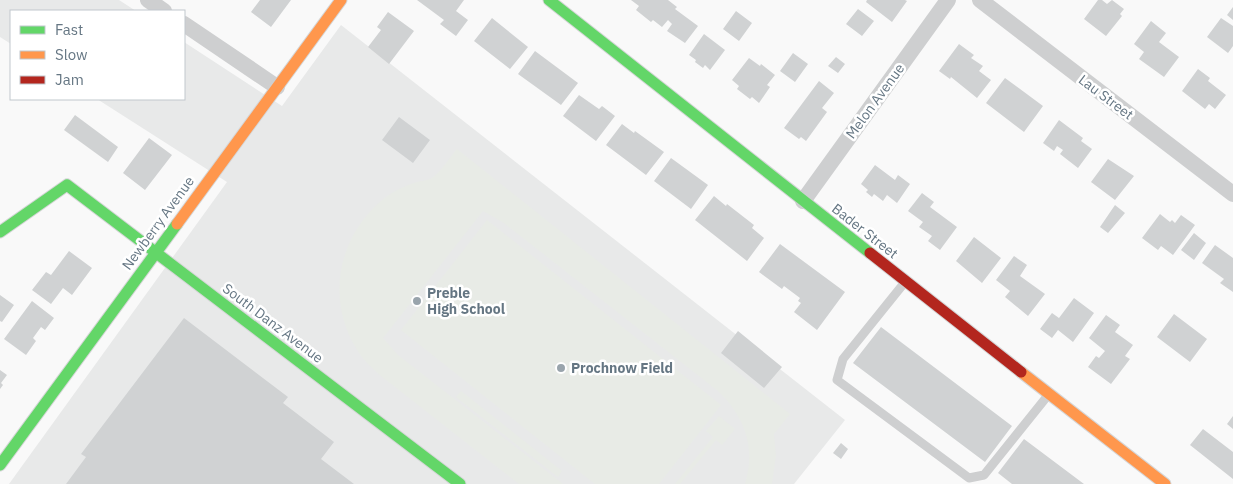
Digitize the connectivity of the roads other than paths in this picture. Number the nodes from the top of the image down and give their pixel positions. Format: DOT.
graph roads {
  1 [pos="148,0"];
  2 [pos="341,0"];
  3 [pos="549,0"];
  4 [pos="948,0"];
  5 [pos="980,0"];
  6 [pos="163,10"];
  7 [pos="185,25"];
  8 [pos="277,87"];
  9 [pos="1233,194"];
  10 [pos="803,201"];
  11 [pos="0,232"];
  12 [pos="155,252"];
  13 [pos="905,281"];
  14 [pos="1050,394"];
  15 [pos="0,465"];
  16 [pos="1162,483"];
  17 [pos="460,484"];
  1 -- 6 [label="street"];
  2 -- 8 [label="street, Newberry Avenue"];
  3 -- 10 [label="street, Bader Street"];
  4 -- 10 [label="street, Melon Avenue"];
  5 -- 9 [label="street, Lau Street"];
  7 -- 8 [label="street"];
  8 -- 12 [label="street, Newberry Avenue"];
  10 -- 13 [label="street, Bader Street"];
  11 -- 12 [label="street, South Danz Avenue"];
  12 -- 15 [label="street, Newberry Avenue"];
  12 -- 17 [label="street, South Danz Avenue"];
  13 -- 14 [label="street, Bader Street"];
  13 -- 14 [label="lane"];
  14 -- 16 [label="street, Bader Street"];
}
